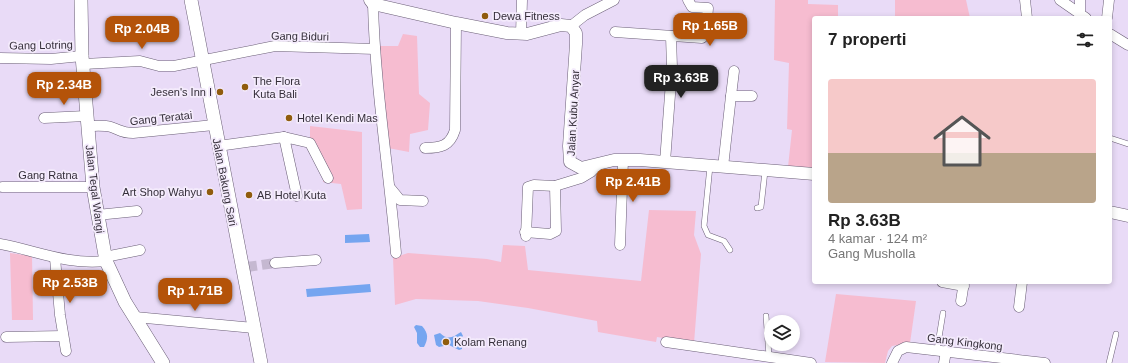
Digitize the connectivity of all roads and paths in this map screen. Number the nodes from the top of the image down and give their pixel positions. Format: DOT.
graph roads {
  1 [pos="81,0"];
  2 [pos="191,0"];
  3 [pos="522,0"];
  4 [pos="614,0"];
  5 [pos="688,0"];
  6 [pos="1025,0"];
  7 [pos="1060,0"];
  8 [pos="1080,0"];
  9 [pos="1109,0"];
  10 [pos="372,2"];
  11 [pos="1027,16"];
  12 [pos="1083,16"];
  13 [pos="1107,16"];
  14 [pos="456,23"];
  15 [pos="571,26"];
  16 [pos="615,32"];
  17 [pos="521,34"];
  18 [pos="1112,35"];
  19 [pos="671,36"];
  20 [pos="1128,43"];
  21 [pos="375,49"];
  22 [pos="0,58"];
  23 [pos="83,60"];
  24 [pos="202,60"];
  25 [pos="734,71"];
  26 [pos="731,96"];
  27 [pos="752,96"];
  28 [pos="44,118"];
  29 [pos="87,121"];
  30 [pos="214,125"];
  31 [pos="284,137"];
  32 [pos="1112,139"];
  33 [pos="1128,144"];
  34 [pos="218,146"];
  35 [pos="425,148"];
  36 [pos="623,160"];
  37 [pos="665,162"];
  38 [pos="600,163"];
  39 [pos="710,165"];
  40 [pos="723,167"];
  41 [pos="765,170"];
  42 [pos="812,174"];
  43 [pos="328,178"];
  44 [pos="555,186"];
  45 [pos="2,187"];
  46 [pos="93,187"];
  47 [pos="391,189"];
  48 [pos="297,196"];
  49 [pos="422,201"];
  50 [pos="757,208"];
  51 [pos="137,211"];
  52 [pos="1112,212"];
  53 [pos="97,215"];
  54 [pos="1128,216"];
  55 [pos="0,244"];
  56 [pos="620,245"];
  57 [pos="140,250"];
  58 [pos="730,250"];
  59 [pos="396,253"];
  60 [pos="55,258"];
  61 [pos="105,259"];
  62 [pos="316,260"];
  63 [pos="275,263"];
  64 [pos="964,284"];
  65 [pos="1022,284"];
  66 [pos="961,301"];
  67 [pos="1019,307"];
  68 [pos="943,313"];
  69 [pos="135,317"];
  70 [pos="254,328"];
  71 [pos="1116,334"];
  72 [pos="63,336"];
  73 [pos="6,337"];
  74 [pos="666,342"];
  75 [pos="942,350"];
  76 [pos="66,351"];
  77 [pos="769,351"];
  78 [pos="769,356"];
  79 [pos="163,363"];
  80 [pos="261,363"];
  81 [pos="811,363"];
  82 [pos="892,363"];
  83 [pos="944,363"];
  84 [pos="1045,363"];
  85 [pos="1110,363"];
  1 -- 23 [label="main road, Jalan Tegal Wangi"];
  2 -- 24 [label="main road, Jalan Bakung Sari"];
  3 -- 17 [label="street"];
  4 -- 15 [label="street"];
  5 -- 19 [label="street"];
  6 -- 11 [label="street"];
  7 -- 12 [label="street"];
  8 -- 12 [label="street"];
  9 -- 13 [label="street"];
  10 -- 14 [label="street"];
  10 -- 21 [label="street"];
  14 -- 17 [label="street"];
  14 -- 35 [label="street"];
  15 -- 17 [label="street"];
  15 -- 38 [label="street, Jalan Kubu Anyar"];
  16 -- 19 [label="street"];
  18 -- 20 [label="street"];
  19 -- 37 [label="street"];
  21 -- 24 [label="street, Gang Biduri"];
  21 -- 47 [label="street"];
  22 -- 23 [label="street, Gang Lotring"];
  23 -- 24 [label="street, Gang Biduri"];
  23 -- 29 [label="main road, Jalan Tegal Wangi"];
  24 -- 30 [label="main road, Jalan Bakung Sari"];
  25 -- 26 [label="street"];
  26 -- 27 [label="street"];
  26 -- 40 [label="street"];
  28 -- 29 [label="street, Gang Teratai"];
  29 -- 30 [label="street, Gang Teratai"];
  29 -- 46 [label="main road, Jalan Tegal Wangi"];
  30 -- 34 [label="main road, Jalan Bakung Sari"];
  31 -- 34 [label="street"];
  31 -- 43 [label="street"];
  31 -- 48 [label="street"];
  32 -- 33 [label="lane"];
  34 -- 70 [label="main road, Jalan Bakung Sari"];
  36 -- 37 [label="street, Jalan Kubu Anyar"];
  36 -- 38 [label="street, Jalan Kubu Anyar"];
  36 -- 56 [label="street"];
  37 -- 39 [label="street, Jalan Kubu Anyar"];
  38 -- 44 [label="street"];
  39 -- 40 [label="street, Jalan Kubu Anyar"];
  39 -- 58 [label="lane"];
  40 -- 41 [label="street, Jalan Kubu Anyar"];
  41 -- 42 [label="street, Jalan Kubu Anyar"];
  41 -- 50 [label="lane"];
  44 -- 44 [label="street"];
  45 -- 46 [label="street, Gang Ratna"];
  46 -- 53 [label="main road, Jalan Tegal Wangi"];
  47 -- 49 [label="street"];
  47 -- 59 [label="street"];
  51 -- 53 [label="street"];
  52 -- 54 [label="street"];
  53 -- 61 [label="main road, Jalan Tegal Wangi"];
  55 -- 60 [label="street"];
  57 -- 61 [label="street"];
  60 -- 61 [label="street"];
  60 -- 72 [label="street"];
  61 -- 69 [label="main road, Jalan Tegal Wangi"];
  62 -- 63 [label="street"];
  64 -- 66 [label="street"];
  65 -- 67 [label="street"];
  68 -- 75 [label="lane"];
  69 -- 70 [label="street"];
  69 -- 79 [label="main road, Jalan Tegal Wangi"];
  70 -- 80 [label="main road, Jalan Bakung Sari"];
  71 -- 85 [label="lane"];
  72 -- 73 [label="street"];
  72 -- 76 [label="street"];
  74 -- 78 [label="street"];
  75 -- 82 [label="street, Gang Kingkong"];
  75 -- 83 [label="street"];
  75 -- 84 [label="street, Gang Kingkong"];
  77 -- 78 [label="lane"];
  78 -- 81 [label="street"];
}
